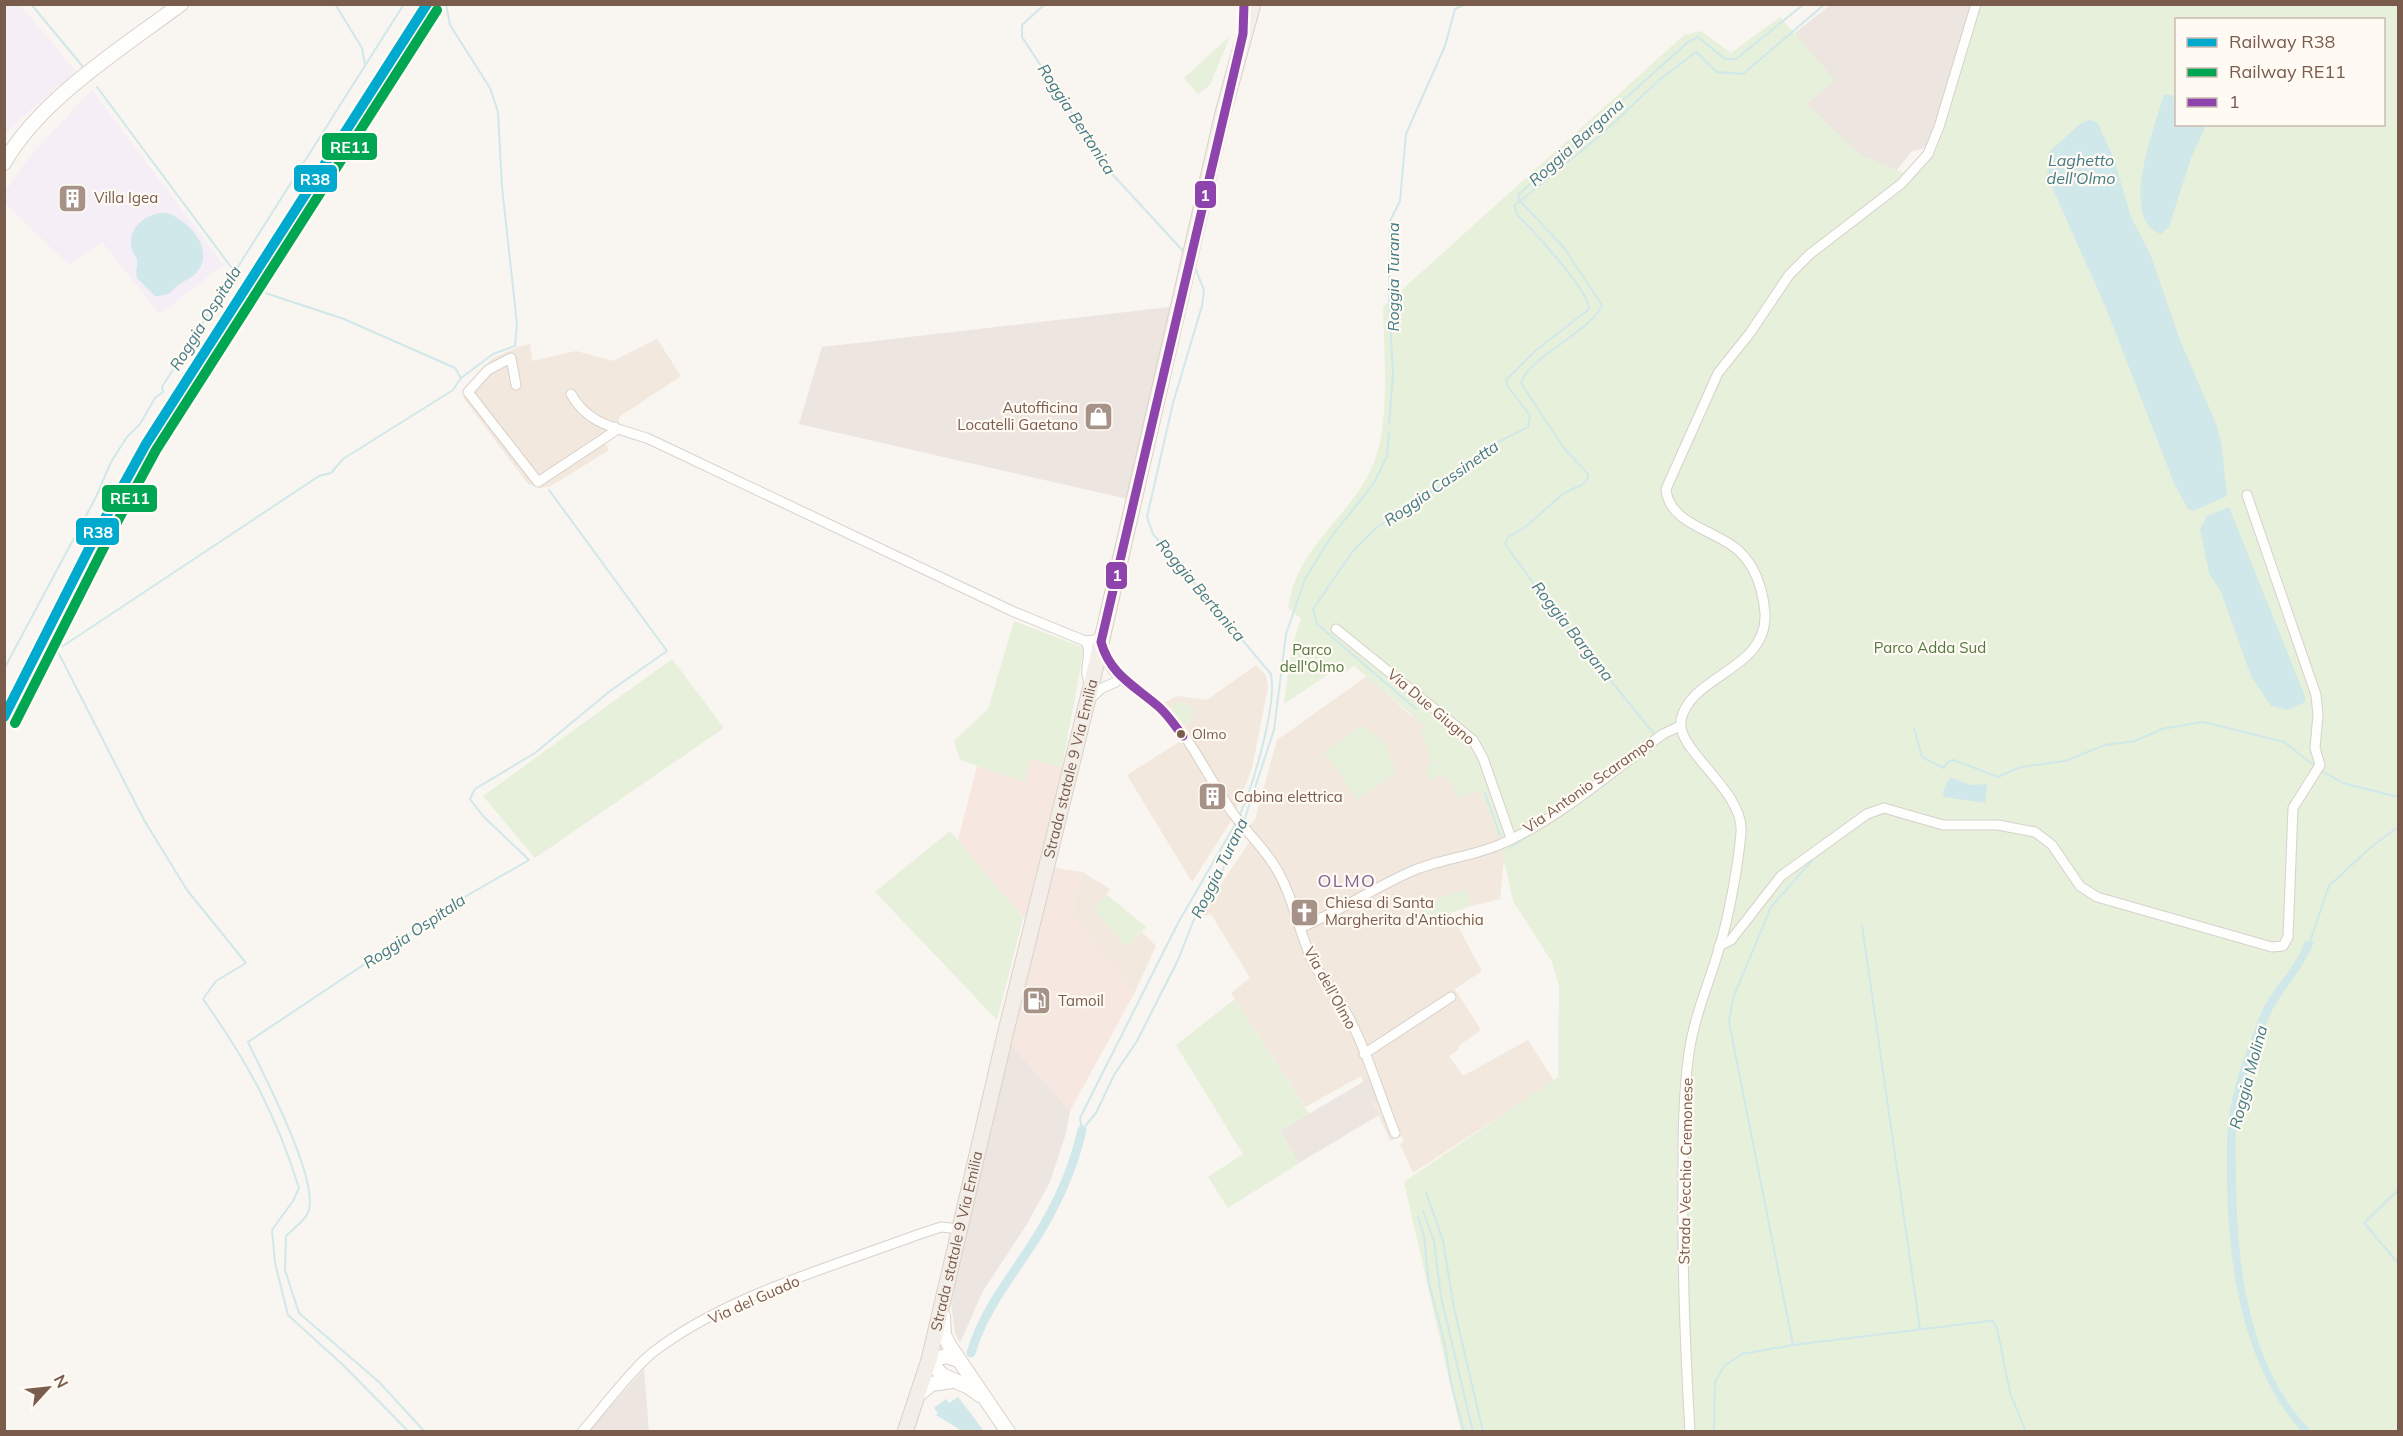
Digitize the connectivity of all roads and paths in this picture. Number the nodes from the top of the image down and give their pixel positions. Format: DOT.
graph roads {
  1 [pos="181,4"];
  2 [pos="1245,4"];
  3 [pos="1253,4"];
  4 [pos="1976,4"];
  5 [pos="1243,34"];
  6 [pos="4,163"];
  7 [pos="516,385"];
  8 [pos="571,394"];
  9 [pos="615,427"];
  10 [pos="2247,495"];
  11 [pos="1336,629"];
  12 [pos="1102,638"];
  13 [pos="1084,641"];
  14 [pos="1094,675"];
  15 [pos="1119,680"];
  16 [pos="1085,706"];
  17 [pos="1680,726"];
  18 [pos="1511,838"];
  19 [pos="1300,928"];
  20 [pos="1719,946"];
  21 [pos="1451,997"];
  22 [pos="1364,1054"];
  23 [pos="1395,1133"];
  24 [pos="960,1229"];
  25 [pos="944,1296"];
  26 [pos="929,1360"];
  27 [pos="958,1360"];
  28 [pos="956,1381"];
  29 [pos="919,1394"];
  30 [pos="987,1400"];
  31 [pos="582,1431"];
  32 [pos="905,1431"];
  33 [pos="1008,1431"];
  34 [pos="1690,1431"];
  1 -- 6 [label="main road"];
  2 -- 5 [label="main road, Strada statale 9 Via Emilia"];
  3 -- 5 [label="main road, Strada statale 9 Via Emilia"];
  4 -- 17 [label="street"];
  5 -- 12 [label="main road, Strada statale 9 Via Emilia"];
  7 -- 9 [label="street"];
  8 -- 9 [label="street"];
  9 -- 13 [label="street"];
  10 -- 20 [label="street"];
  11 -- 18 [label="street, Via Due Giugno"];
  12 -- 13 [label="street"];
  12 -- 14 [label="main road, Strada statale 9 Via Emilia"];
  12 -- 15 [label="street, Via dell’Olmo"];
  13 -- 14 [label="street"];
  14 -- 15 [label="street, Via dell’Olmo"];
  14 -- 16 [label="main road, Strada statale 9 Via Emilia"];
  15 -- 16 [label="street"];
  15 -- 19 [label="street, Via dell’Olmo"];
  16 -- 24 [label="main road, Strada statale 9 Via Emilia"];
  17 -- 18 [label="street, Via Antonio Scarampo"];
  17 -- 20 [label="street, Strada Vecchia Cremonese"];
  18 -- 19 [label="street, Via Antonio Scarampo"];
  19 -- 22 [label="street, Via dell’Olmo"];
  20 -- 34 [label="street, Strada Vecchia Cremonese"];
  21 -- 22 [label="street"];
  22 -- 23 [label="street, Via dell’Olmo"];
  24 -- 25 [label="main road, Strada statale 9 Via Emilia"];
  24 -- 31 [label="street, Via del Guado"];
  25 -- 26 [label="main road, Strada statale 9 Via Emilia"];
  25 -- 27 [label="main road"];
  26 -- 27 [label="main road"];
  26 -- 28 [label="main road"];
  26 -- 29 [label="main road, Strada statale 9 Via Emilia"];
  27 -- 30 [label="main road"];
  28 -- 29 [label="main road"];
  28 -- 30 [label="main road"];
  29 -- 32 [label="main road, Strada statale 9 Via Emilia"];
  30 -- 33 [label="main road"];
}
